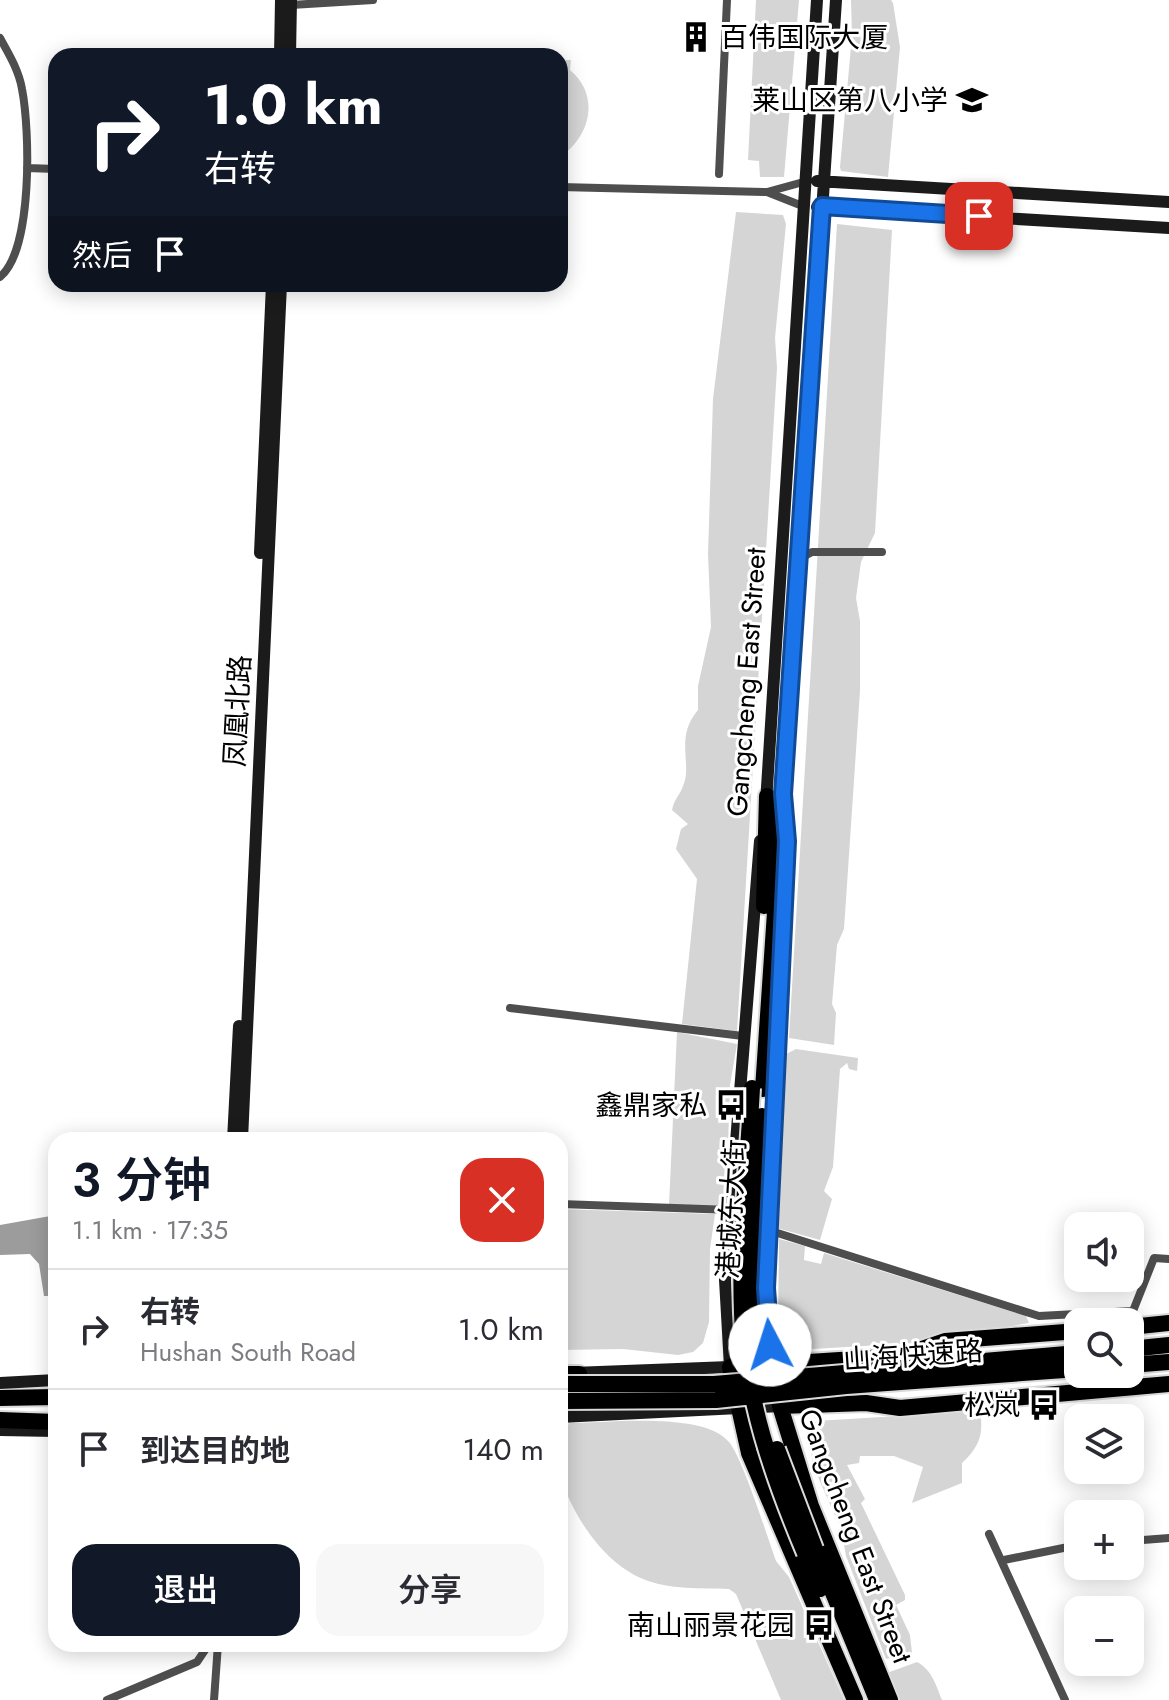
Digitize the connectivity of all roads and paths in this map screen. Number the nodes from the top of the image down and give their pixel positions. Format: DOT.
graph roads {
  1 [pos="373,0"];
  2 [pos="727,0"];
  3 [pos="817,0"];
  4 [pos="836,0"];
  5 [pos="288,2"];
  6 [pos="0,38"];
  7 [pos="281,48"];
  8 [pos="290,48"];
  9 [pos="27,168"];
  10 [pos="48,169"];
  11 [pos="719,174"];
  12 [pos="807,181"];
  13 [pos="824,182"];
  14 [pos="568,187"];
  15 [pos="767,192"];
  16 [pos="1169,202"];
  17 [pos="822,206"];
  18 [pos="805,207"];
  19 [pos="1169,228"];
  20 [pos="0,277"];
  21 [pos="272,292"];
  22 [pos="281,292"];
  23 [pos="882,552"];
  24 [pos="799,559"];
  25 [pos="775,795"];
  26 [pos="510,1008"];
  27 [pos="743,1036"];
  28 [pos="233,1132"];
  29 [pos="242,1132"];
  30 [pos="568,1204"];
  31 [pos="732,1210"];
  32 [pos="768,1230"];
  33 [pos="1169,1259"];
  34 [pos="1169,1323"];
  35 [pos="1144,1326"];
  36 [pos="1064,1332"];
  37 [pos="1169,1333"];
  38 [pos="1144,1335"];
  39 [pos="1064,1341"];
  40 [pos="1169,1345"];
  41 [pos="1144,1348"];
  42 [pos="1064,1354"];
  43 [pos="901,1356"];
  44 [pos="1169,1362"];
  45 [pos="1144,1364"];
  46 [pos="773,1366"];
  47 [pos="730,1367"];
  48 [pos="1064,1370"];
  49 [pos="568,1373"];
  50 [pos="579,1374"];
  51 [pos="48,1380"];
  52 [pos="1169,1381"];
  53 [pos="0,1383"];
  54 [pos="568,1384"];
  55 [pos="48,1396"];
  56 [pos="0,1398"];
  57 [pos="568,1401"];
  58 [pos="866,1403"];
  59 [pos="780,1406"];
  60 [pos="737,1409"];
  61 [pos="48,1415"];
  62 [pos="568,1417"];
  63 [pos="0,1418"];
  64 [pos="48,1421"];
  65 [pos="0,1430"];
  66 [pos="48,1431"];
  67 [pos="989,1534"];
  68 [pos="1169,1538"];
  69 [pos="1144,1540"];
  70 [pos="1064,1548"];
  71 [pos="810,1551"];
  72 [pos="1004,1560"];
  73 [pos="204,1652"];
  74 [pos="217,1652"];
  75 [pos="107,1700"];
  76 [pos="214,1700"];
  77 [pos="855,1700"];
  78 [pos="867,1700"];
  79 [pos="877,1700"];
  80 [pos="890,1700"];
  81 [pos="1065,1700"];
  1 -- 5 [label="street"];
  2 -- 11 [label="street"];
  3 -- 12 [label="main road, Gangcheng East Street"];
  4 -- 13 [label="main road, Gangcheng East Street"];
  5 -- 7 [label="main road"];
  5 -- 8 [label="main road"];
  6 -- 9 [label="street"];
  9 -- 10 [label="street"];
  9 -- 20 [label="street"];
  12 -- 13 [label="main road"];
  12 -- 15 [label="street"];
  12 -- 18 [label="main road, Gangcheng East Street"];
  13 -- 16 [label="main road"];
  13 -- 17 [label="main road, Gangcheng East Street"];
  14 -- 15 [label="street"];
  15 -- 18 [label="street"];
  17 -- 18 [label="main road"];
  17 -- 19 [label="main road"];
  17 -- 24 [label="main road, Gangcheng East Street"];
  18 -- 25 [label="main road, Gangcheng East Street"];
  21 -- 28 [label="main road, 凤凰北路"];
  22 -- 29 [label="main road, 凤凰北路"];
  23 -- 24 [label="street"];
  24 -- 25 [label="main road, Gangcheng East Street"];
  25 -- 27 [label="main road, Gangcheng East Street"];
  25 -- 32 [label="main road, Gangcheng East Street"];
  25 -- 71 [label="highway, 港城东大街, bridge"];
  26 -- 27 [label="street"];
  27 -- 31 [label="main road, Gangcheng East Street"];
  30 -- 31 [label="street"];
  31 -- 47 [label="main road, Gangcheng East Street"];
  32 -- 33 [label="street"];
  32 -- 46 [label="main road, Gangcheng East Street"];
  34 -- 35 [label="highway"];
  36 -- 43 [label="highway"];
  37 -- 38 [label="highway"];
  39 -- 43 [label="highway"];
  40 -- 41 [label="highway"];
  42 -- 54 [label="highway, 山海快速路, bridge"];
  43 -- 46 [label="highway"];
  44 -- 45 [label="highway"];
  46 -- 47 [label="highway"];
  46 -- 59 [label="main road, Gangcheng East Street"];
  47 -- 50 [label="main road"];
  47 -- 60 [label="highway"];
  48 -- 57 [label="highway, 山海快速路, bridge"];
  49 -- 50 [label="highway"];
  51 -- 53 [label="main road"];
  52 -- 58 [label="highway"];
  52 -- 58 [label="highway"];
  55 -- 56 [label="highway"];
  58 -- 59 [label="highway"];
  59 -- 60 [label="main road"];
  59 -- 80 [label="highway, Gangcheng East Street"];
  60 -- 62 [label="main road"];
  60 -- 77 [label="highway"];
  61 -- 63 [label="highway"];
  63 -- 64 [label="highway"];
  65 -- 66 [label="main road"];
  67 -- 72 [label="street"];
  68 -- 69 [label="street"];
  70 -- 72 [label="street"];
  71 -- 78 [label="highway, 港城东大街"];
  71 -- 79 [label="highway, 港城东大街"];
  72 -- 81 [label="street"];
  73 -- 75 [label="street"];
  74 -- 76 [label="street"];
}
